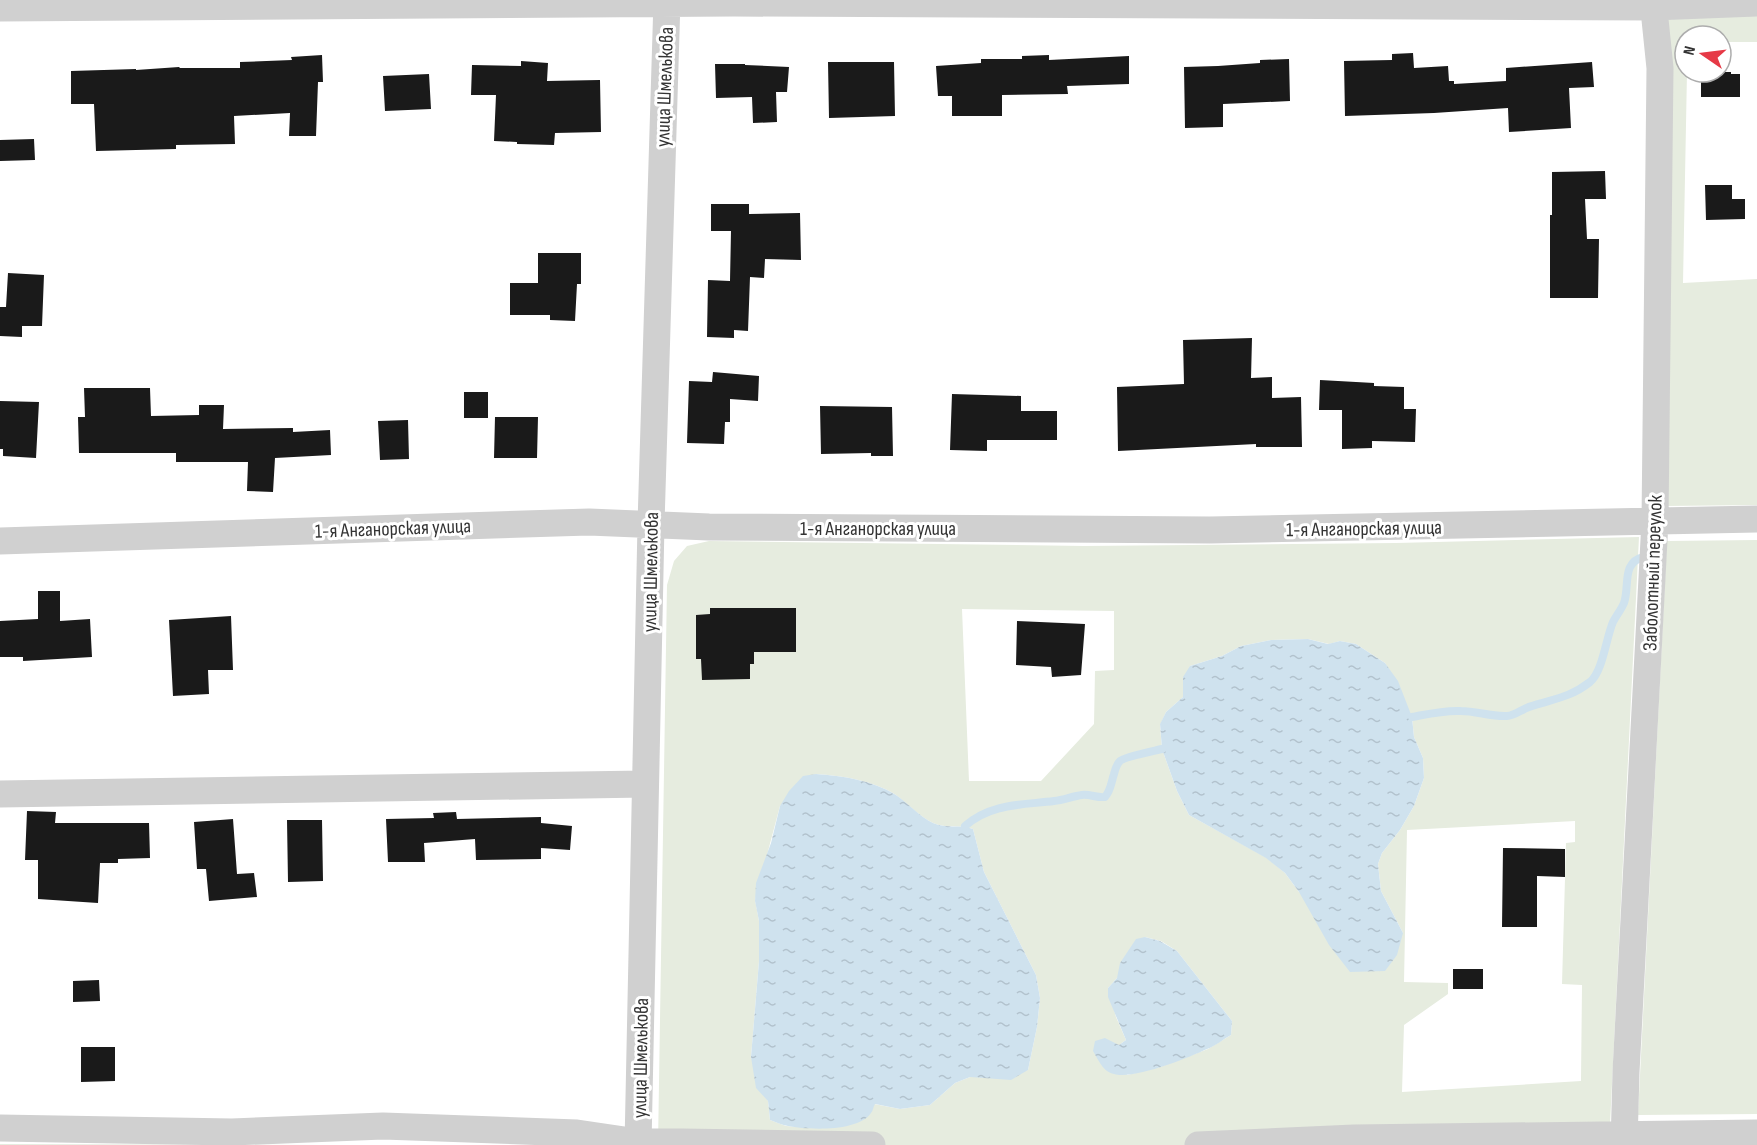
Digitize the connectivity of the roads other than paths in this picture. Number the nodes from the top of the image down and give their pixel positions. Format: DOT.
graph roads {
  1 [pos="667,2"];
  2 [pos="1757,3"];
  3 [pos="1653,4"];
  4 [pos="0,8"];
  5 [pos="1757,519"];
  6 [pos="1655,521"];
  7 [pos="651,524"];
  8 [pos="0,541"];
  9 [pos="645,784"];
  10 [pos="0,794"];
  11 [pos="0,1128"];
  12 [pos="1757,1133"];
  13 [pos="1624,1140"];
  14 [pos="638,1144"];
  15 [pos="872,1145"];
  16 [pos="1198,1145"];
  1 -- 3 [label="street"];
  1 -- 4 [label="street"];
  1 -- 7 [label="street, улица Шмелькова"];
  2 -- 3 [label="street"];
  3 -- 6 [label="street, Заболотный переулок"];
  5 -- 6 [label="street, 1-я Анганорская улица"];
  6 -- 7 [label="street, 1-я Анганорская улица"];
  6 -- 13 [label="street, Заболотный переулок"];
  7 -- 8 [label="street, 1-я Анганорская улица"];
  7 -- 9 [label="street, улица Шмелькова"];
  9 -- 10 [label="street"];
  9 -- 14 [label="street, улица Шмелькова"];
  11 -- 14 [label="street"];
  12 -- 13 [label="street"];
  13 -- 16 [label="street"];
  14 -- 15 [label="street"];
}
